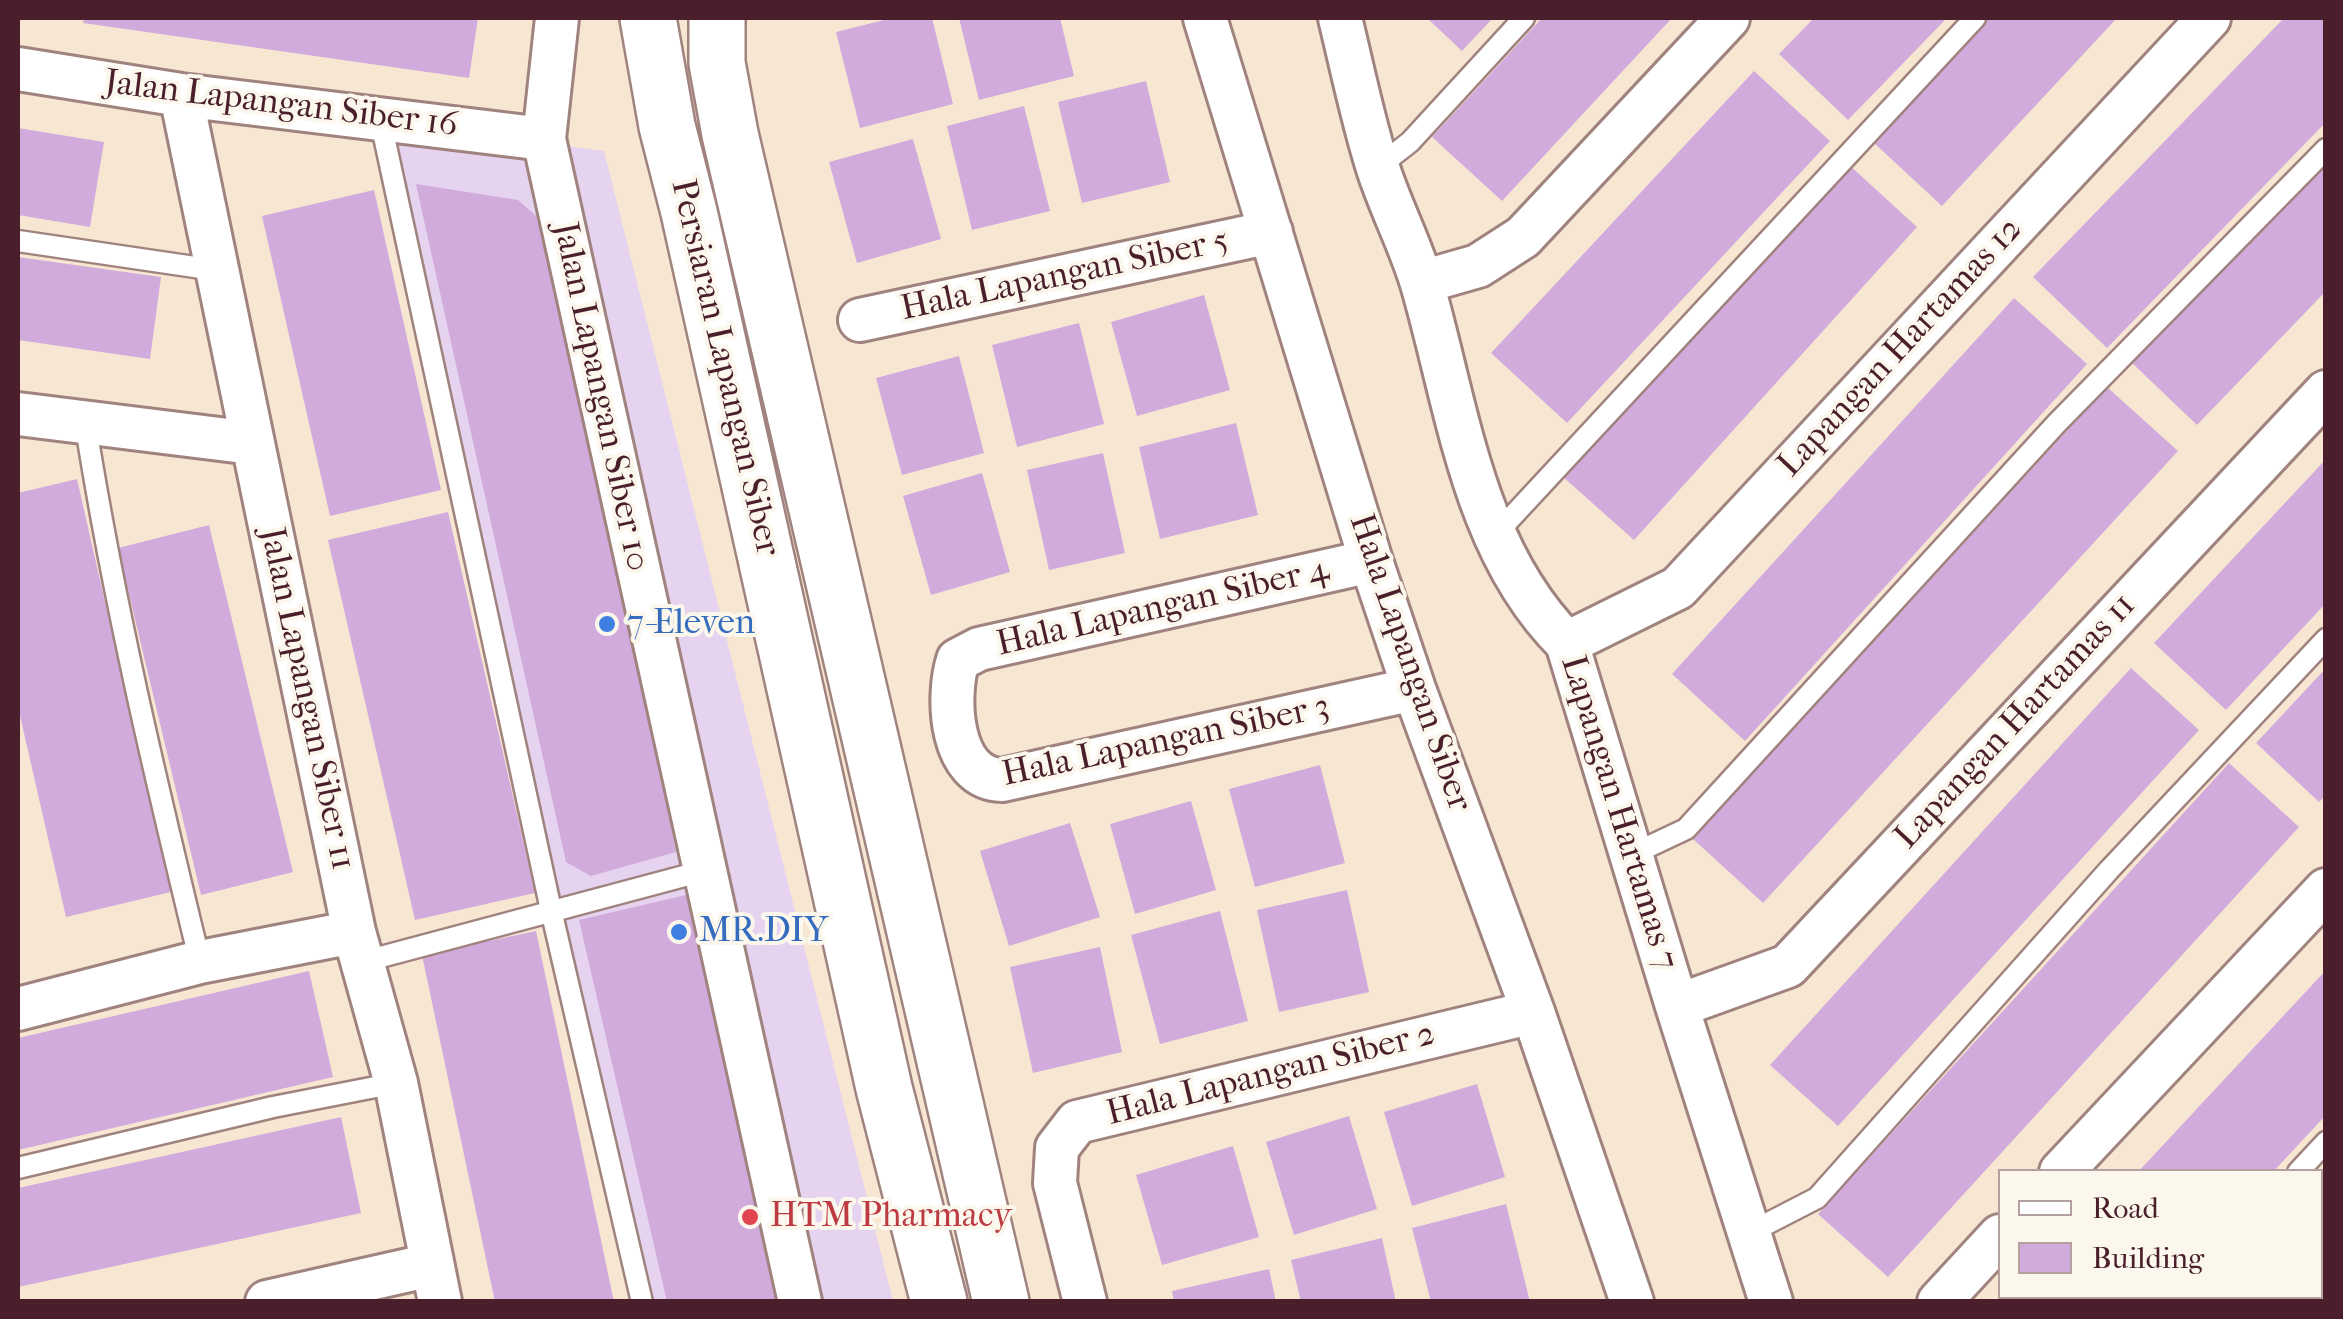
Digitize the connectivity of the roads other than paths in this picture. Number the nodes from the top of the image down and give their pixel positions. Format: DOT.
graph roads {
  1 [pos="557,18"];
  2 [pos="648,18"];
  3 [pos="716,18"];
  4 [pos="1206,18"];
  5 [pos="1340,18"];
  6 [pos="1524,18"];
  7 [pos="1728,18"];
  8 [pos="1975,18"];
  9 [pos="2210,18"];
  10 [pos="18,69"];
  11 [pos="181,95"];
  12 [pos="380,118"];
  13 [pos="544,139"];
  14 [pos="2326,149"];
  15 [pos="1378,167"];
  16 [pos="1271,232"];
  17 [pos="18,241"];
  18 [pos="215,270"];
  19 [pos="1422,282"];
  20 [pos="860,320"];
  21 [pos="2326,392"];
  22 [pos="18,414"];
  23 [pos="85,421"];
  24 [pos="252,443"];
  25 [pos="1495,535"];
  26 [pos="1371,561"];
  27 [pos="2326,640"];
  28 [pos="1567,643"];
  29 [pos="1414,689"];
  30 [pos="954,720"];
  31 [pos="1633,854"];
  32 [pos="703,871"];
  33 [pos="2326,890"];
  34 [pos="551,910"];
  35 [pos="358,947"];
  36 [pos="200,962"];
  37 [pos="20,997"];
  38 [pos="1677,1006"];
  39 [pos="1533,1012"];
  40 [pos="396,1083"];
  41 [pos="2326,1142"];
  42 [pos="18,1168"];
  43 [pos="2064,1169"];
  44 [pos="2301,1169"];
  45 [pos="1750,1233"];
  46 [pos="1998,1238"];
  47 [pos="436,1283"];
  48 [pos="268,1302"];
  49 [pos="642,1302"];
  50 [pos="800,1302"];
  51 [pos="940,1302"];
  52 [pos="1001,1302"];
  53 [pos="1085,1302"];
  54 [pos="1632,1302"];
  55 [pos="1772,1302"];
  56 [pos="1939,1302"];
  1 -- 13 [label="street, Jalan Lapangan Siber 10"];
  2 -- 51 [label="main road, Persiaran Lapangan Siber"];
  3 -- 52 [label="main road, Persiaran Lapangan Siber"];
  4 -- 16 [label="street, Hala Lapangan Siber"];
  5 -- 15 [label="street, Lapangan Hartamas 7"];
  6 -- 15 [label="lane"];
  7 -- 19 [label="street"];
  8 -- 25 [label="lane"];
  9 -- 28 [label="street, Lapangan Hartamas 12"];
  10 -- 11 [label="street, Jalan Lapangan Siber 16"];
  11 -- 12 [label="street, Jalan Lapangan Siber 16"];
  11 -- 18 [label="street, Jalan Lapangan Siber 11"];
  12 -- 13 [label="street, Jalan Lapangan Siber 16"];
  12 -- 34 [label="lane"];
  13 -- 32 [label="street, Jalan Lapangan Siber 10"];
  14 -- 31 [label="lane"];
  15 -- 19 [label="street, Lapangan Hartamas 7"];
  16 -- 20 [label="street, Hala Lapangan Siber 5"];
  16 -- 26 [label="street, Hala Lapangan Siber"];
  17 -- 18 [label="lane"];
  18 -- 24 [label="street, Jalan Lapangan Siber 11"];
  19 -- 25 [label="street, Lapangan Hartamas 7"];
  21 -- 38 [label="street, Lapangan Hartamas 11"];
  22 -- 23 [label="street"];
  23 -- 24 [label="street"];
  23 -- 36 [label="lane"];
  24 -- 35 [label="street, Jalan Lapangan Siber 11"];
  25 -- 28 [label="street, Lapangan Hartamas 7"];
  26 -- 29 [label="street, Hala Lapangan Siber"];
  26 -- 30 [label="street, Hala Lapangan Siber 4"];
  27 -- 45 [label="lane"];
  28 -- 31 [label="street, Lapangan Hartamas 7"];
  29 -- 30 [label="street, Hala Lapangan Siber 3"];
  29 -- 39 [label="street, Hala Lapangan Siber"];
  31 -- 38 [label="street, Lapangan Hartamas 7"];
  32 -- 34 [label="lane"];
  32 -- 50 [label="street, Jalan Lapangan Siber 10"];
  33 -- 43 [label="street"];
  34 -- 35 [label="lane"];
  34 -- 49 [label="lane"];
  35 -- 36 [label="street"];
  35 -- 40 [label="street, Jalan Lapangan Siber 11"];
  36 -- 37 [label="street"];
  38 -- 45 [label="street, Lapangan Hartamas 7"];
  39 -- 53 [label="street, Hala Lapangan Siber 2"];
  39 -- 54 [label="street, Hala Lapangan Siber"];
  40 -- 42 [label="lane"];
  40 -- 47 [label="street, Jalan Lapangan Siber 11"];
  41 -- 44 [label="lane"];
  45 -- 55 [label="street, Lapangan Hartamas 7"];
  46 -- 56 [label="street"];
  47 -- 48 [label="street"];
}
